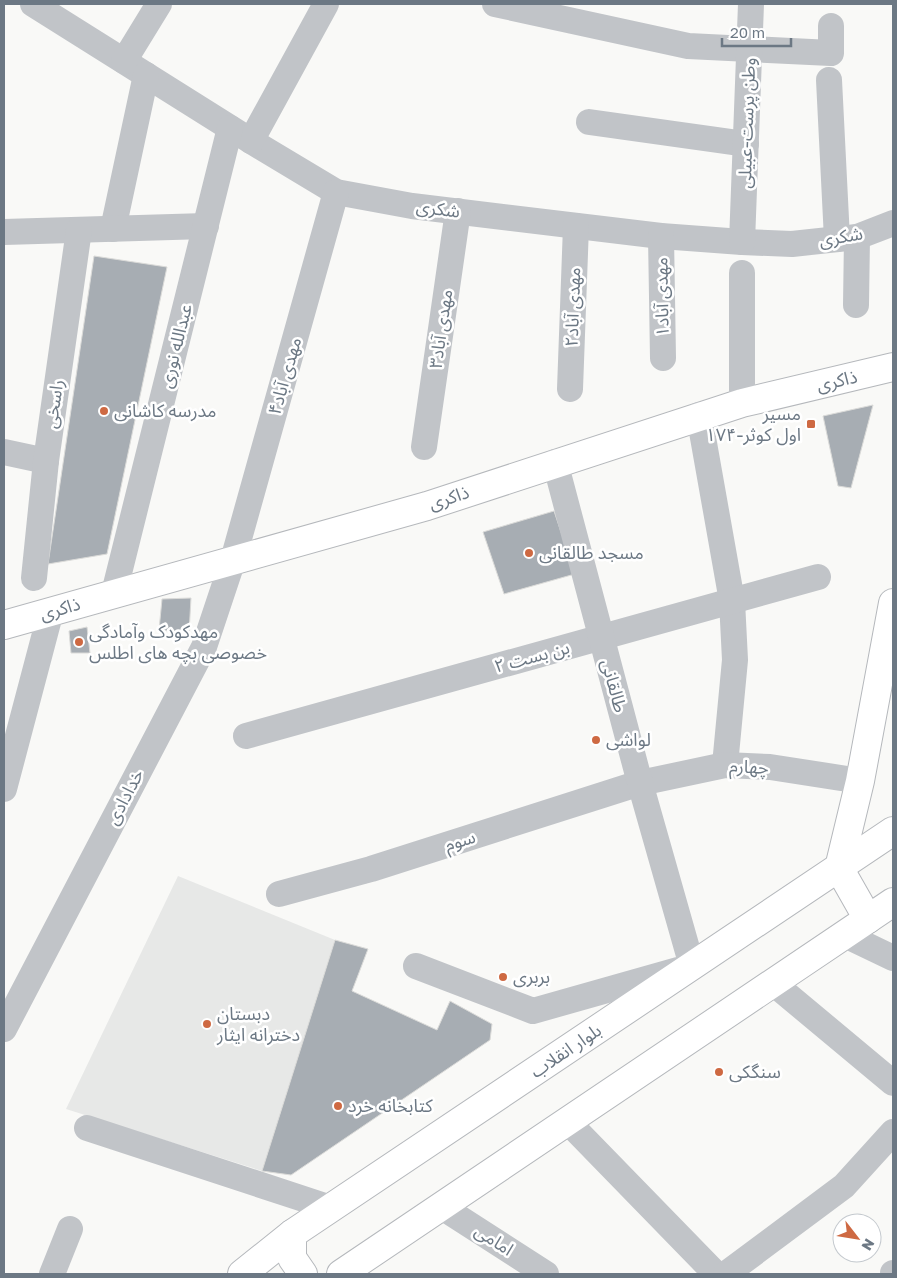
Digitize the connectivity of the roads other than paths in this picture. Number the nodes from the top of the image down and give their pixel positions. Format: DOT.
graph roads {
  1 [pos="33,4"];
  2 [pos="159,4"];
  3 [pos="326,4"];
  4 [pos="495,4"];
  5 [pos="751,4"];
  6 [pos="831,26"];
  7 [pos="750,49"];
  8 [pos="124,61"];
  9 [pos="146,75"];
  10 [pos="829,80"];
  11 [pos="589,122"];
  12 [pos="240,135"];
  13 [pos="746,144"];
  14 [pos="336,192"];
  15 [pos="458,211"];
  16 [pos="893,223"];
  17 [pos="206,226"];
  18 [pos="576,226"];
  19 [pos="113,229"];
  20 [pos="80,230"];
  21 [pos="4,232"];
  22 [pos="661,236"];
  23 [pos="847,238"];
  24 [pos="742,242"];
  25 [pos="742,274"];
  26 [pos="856,305"];
  27 [pos="663,358"];
  28 [pos="893,367"];
  29 [pos="570,389"];
  30 [pos="742,403"];
  31 [pos="699,415"];
  32 [pos="424,447"];
  33 [pos="4,452"];
  34 [pos="46,461"];
  35 [pos="556,462"];
  36 [pos="233,560"];
  37 [pos="818,577"];
  38 [pos="34,578"];
  39 [pos="114,594"];
  40 [pos="732,601"];
  41 [pos="893,603"];
  42 [pos="51,611"];
  43 [pos="4,625"];
  44 [pos="601,638"];
  45 [pos="246,736"];
  46 [pos="725,765"];
  47 [pos="860,781"];
  48 [pos="640,784"];
  49 [pos="4,789"];
  50 [pos="893,831"];
  51 [pos="840,868"];
  52 [pos="279,894"];
  53 [pos="893,902"];
  54 [pos="868,919"];
  55 [pos="845,935"];
  56 [pos="893,958"];
  57 [pos="416,966"];
  58 [pos="692,966"];
  59 [pos="773,983"];
  60 [pos="4,1029"];
  61 [pos="893,1083"];
  62 [pos="568,1122"];
  63 [pos="87,1128"];
  64 [pos="893,1132"];
  65 [pos="442,1206"];
  66 [pos="331,1208"];
  67 [pos="70,1229"];
  68 [pos="292,1234"];
  69 [pos="52,1274"];
  70 [pos="242,1274"];
  71 [pos="303,1274"];
  72 [pos="342,1274"];
  73 [pos="546,1274"];
  74 [pos="716,1274"];
  75 [pos="726,1274"];
  1 -- 8 [label="street, شکری"];
  2 -- 8 [label="street"];
  3 -- 12 [label="street, عبدالله نوری"];
  4 -- 7 [label="street"];
  5 -- 7 [label="street, وطن پرست-عبیلی"];
  6 -- 7 [label="street"];
  7 -- 13 [label="street, وطن پرست-عبیلی"];
  8 -- 9 [label="street, شکری"];
  9 -- 12 [label="street, شکری"];
  9 -- 19 [label="street"];
  10 -- 23 [label="street"];
  11 -- 13 [label="street"];
  12 -- 14 [label="street, شکری"];
  12 -- 17 [label="street, عبدالله نوری"];
  13 -- 24 [label="street, وطن پرست-عبیلی"];
  14 -- 15 [label="street, شکری"];
  14 -- 36 [label="street, مهدی آباد۴"];
  15 -- 18 [label="street, شکری"];
  15 -- 32 [label="street, مهدی آباد۳"];
  16 -- 23 [label="street, شکری"];
  17 -- 19 [label="street"];
  17 -- 39 [label="street, عبدالله نوری"];
  18 -- 22 [label="street, شکری"];
  18 -- 29 [label="street, مهدی آباد۲"];
  19 -- 20 [label="street"];
  20 -- 21 [label="street"];
  20 -- 34 [label="street, راسخی"];
  22 -- 24 [label="street, شکری"];
  22 -- 27 [label="street, مهدی آباد۱"];
  23 -- 24 [label="street, شکری"];
  23 -- 26 [label="street"];
  25 -- 30 [label="street"];
  28 -- 30 [label="main road, ذاکری"];
  30 -- 31 [label="main road, ذاکری"];
  31 -- 35 [label="main road, ذاکری"];
  31 -- 40 [label="street"];
  33 -- 34 [label="street"];
  34 -- 38 [label="street, راسخی"];
  35 -- 36 [label="main road, ذاکری"];
  35 -- 44 [label="street, طالقانی"];
  36 -- 39 [label="main road, ذاکری"];
  36 -- 60 [label="street, خدادادی"];
  37 -- 40 [label="street, بن بست ۲"];
  39 -- 42 [label="main road, ذاکری"];
  40 -- 44 [label="street, بن بست ۲"];
  40 -- 46 [label="street"];
  41 -- 47 [label="main road"];
  42 -- 43 [label="main road, ذاکری"];
  42 -- 49 [label="street"];
  44 -- 45 [label="street, بن بست ۲"];
  44 -- 48 [label="street, طالقانی"];
  46 -- 47 [label="street, چهارم"];
  46 -- 48 [label="street, چهارم"];
  47 -- 51 [label="main road"];
  48 -- 52 [label="street, سوم"];
  48 -- 58 [label="street, طالقانی"];
  50 -- 51 [label="main road, بلوار انقلاب"];
  51 -- 54 [label="main road"];
  51 -- 58 [label="main road, بلوار انقلاب"];
  53 -- 54 [label="main road"];
  54 -- 55 [label="main road"];
  55 -- 56 [label="street"];
  55 -- 59 [label="main road"];
  57 -- 58 [label="street"];
  58 -- 66 [label="main road, بلوار انقلاب"];
  59 -- 61 [label="street"];
  59 -- 62 [label="main road"];
  62 -- 65 [label="main road"];
  62 -- 74 [label="street"];
  63 -- 66 [label="street"];
  64 -- 75 [label="street"];
  65 -- 72 [label="main road"];
  65 -- 73 [label="street, امامی"];
  66 -- 68 [label="main road, بلوار انقلاب"];
  67 -- 69 [label="street"];
  68 -- 70 [label="main road, بلوار انقلاب"];
  68 -- 71 [label="main road"];
}
